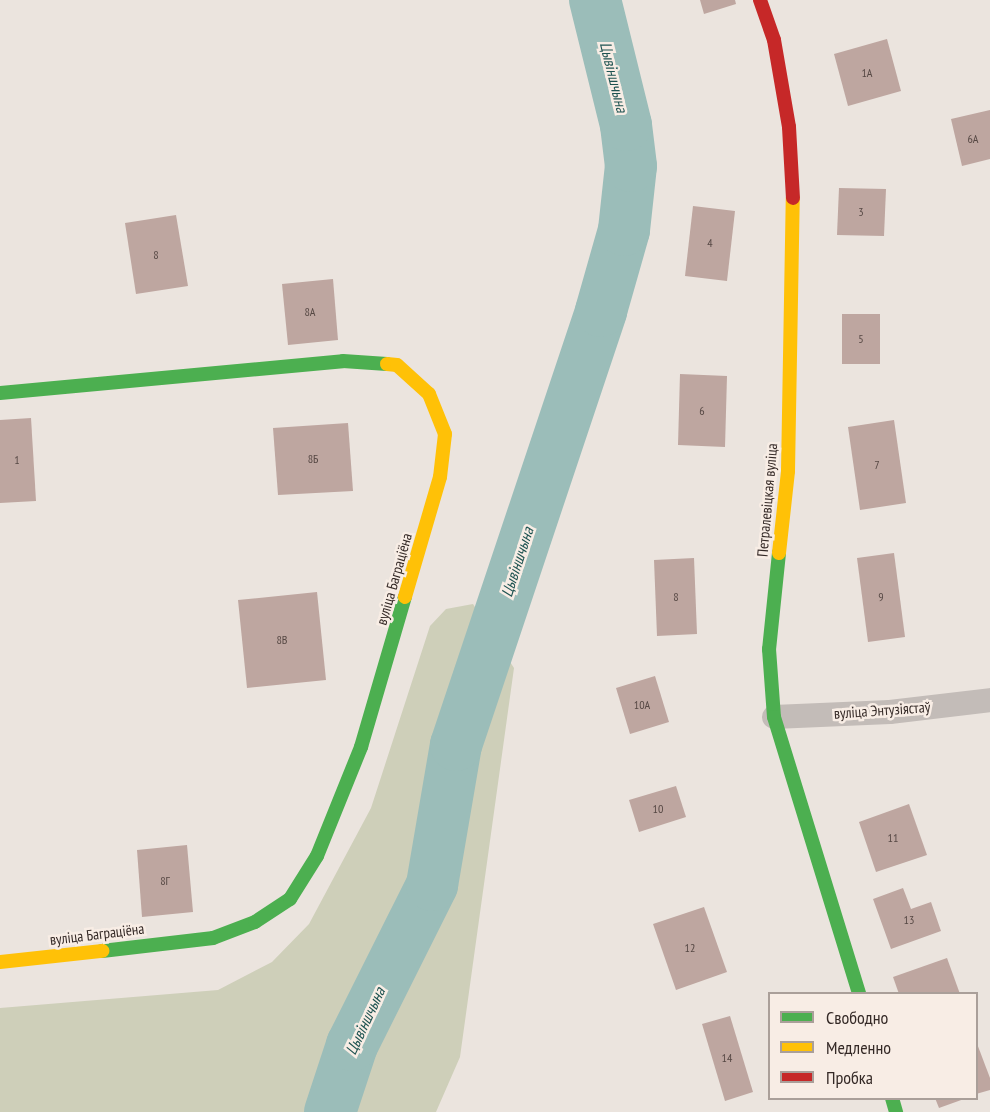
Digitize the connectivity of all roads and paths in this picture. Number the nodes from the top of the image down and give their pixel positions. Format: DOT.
graph roads {
  1 [pos="760,0"];
  2 [pos="0,393"];
  3 [pos="990,700"];
  4 [pos="774,717"];
  5 [pos="0,962"];
  6 [pos="860,992"];
  1 -- 4 [label="street, Петралевіцкая вуліца"];
  2 -- 5 [label="street, вуліца Баграціёна"];
  3 -- 4 [label="street, вуліца Энтузіястаў"];
  4 -- 6 [label="street, Петралевіцкая вуліца"];
}
